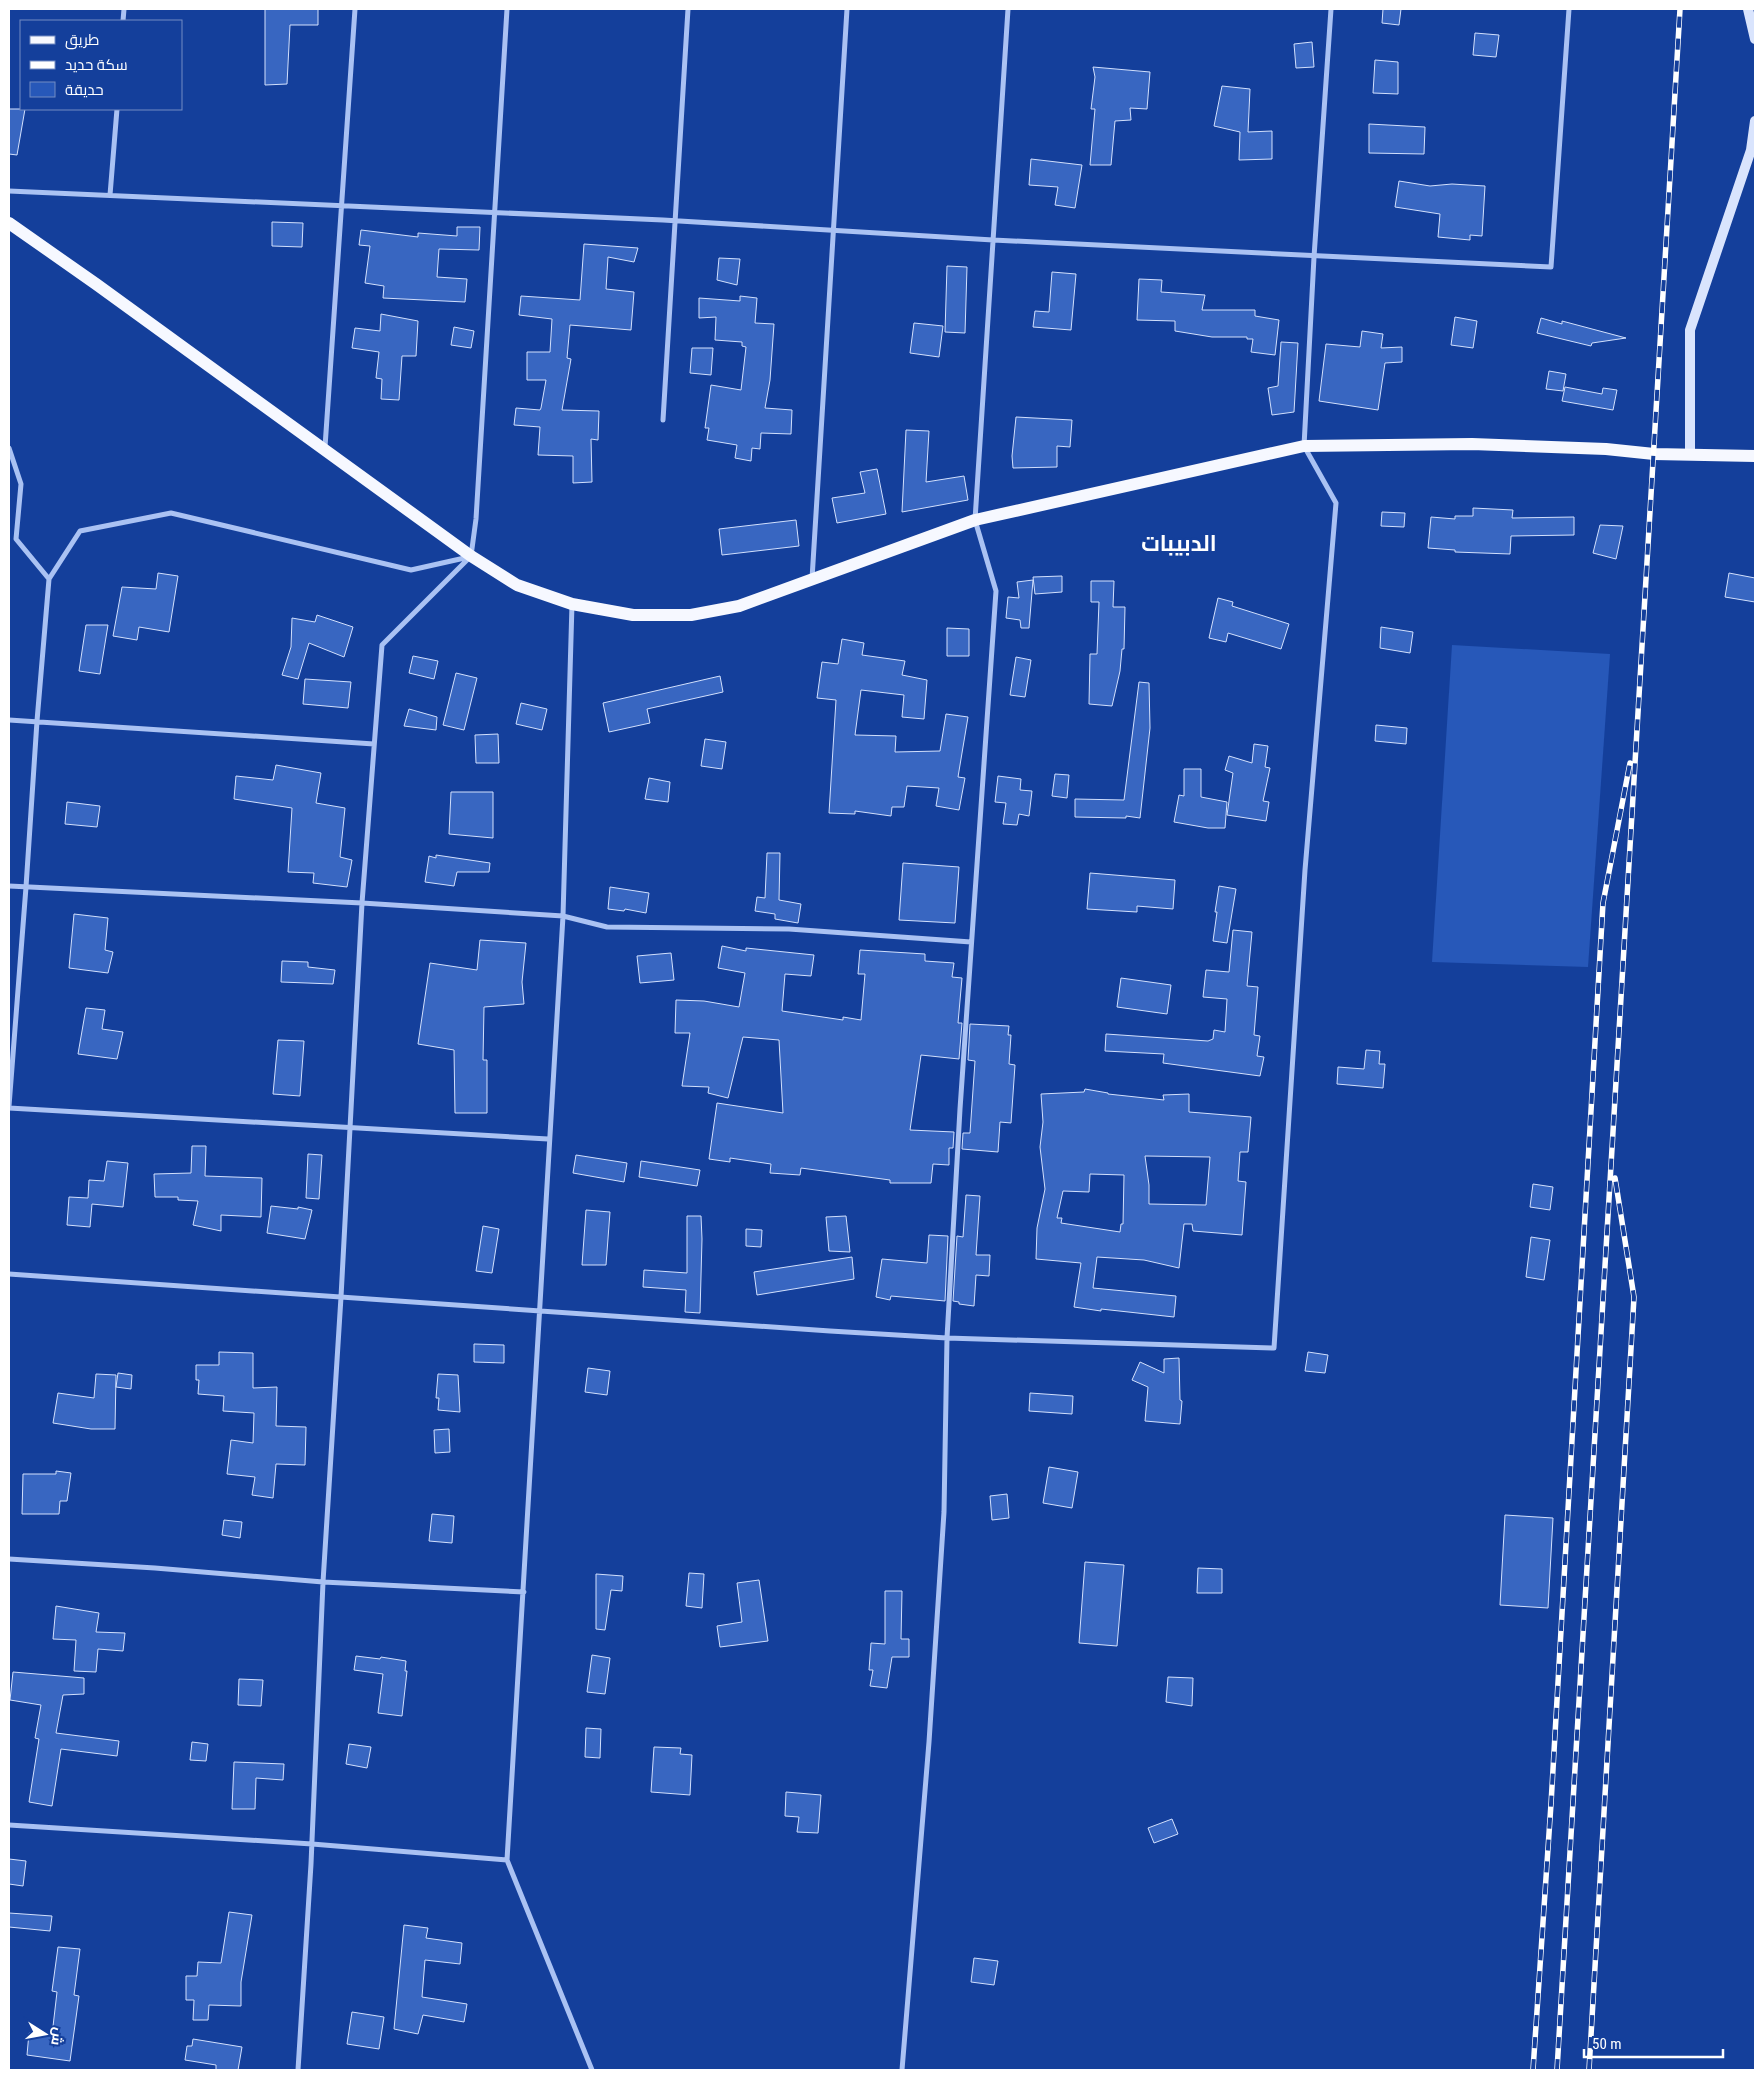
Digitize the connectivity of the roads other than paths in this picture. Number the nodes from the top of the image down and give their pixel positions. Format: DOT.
graph roads {
  1 [pos="355,9"];
  2 [pos="507,9"];
  3 [pos="688,9"];
  4 [pos="847,9"];
  5 [pos="1008,9"];
  6 [pos="1331,9"];
  7 [pos="1569,9"];
  8 [pos="1748,9"];
  9 [pos="1755,38"];
  10 [pos="116,110"];
  11 [pos="1755,121"];
  12 [pos="9,191"];
  13 [pos="110,195"];
  14 [pos="341,206"];
  15 [pos="495,212"];
  16 [pos="675,221"];
  17 [pos="9,223"];
  18 [pos="832,230"];
  19 [pos="993,240"];
  20 [pos="1314,257"];
  21 [pos="663,420"];
  22 [pos="1304,446"];
  23 [pos="9,448"];
  24 [pos="324,450"];
  25 [pos="1690,454"];
  26 [pos="1755,456"];
  27 [pos="975,520"];
  28 [pos="472,556"];
  29 [pos="49,579"];
  30 [pos="812,579"];
  31 [pos="572,604"];
  32 [pos="9,720"];
  33 [pos="37,721"];
  34 [pos="374,744"];
  35 [pos="9,886"];
  36 [pos="26,887"];
  37 [pos="362,903"];
  38 [pos="563,916"];
  39 [pos="972,942"];
  40 [pos="9,1107"];
  41 [pos="350,1127"];
  42 [pos="548,1139"];
  43 [pos="9,1274"];
  44 [pos="341,1297"];
  45 [pos="538,1312"];
  46 [pos="947,1338"];
  47 [pos="9,1559"];
  48 [pos="323,1582"];
  49 [pos="524,1592"];
  50 [pos="9,1825"];
  51 [pos="312,1844"];
  52 [pos="506,1860"];
  53 [pos="298,2070"];
  54 [pos="592,2070"];
  55 [pos="902,2070"];
  1 -- 14 [label="street"];
  2 -- 15 [label="street"];
  3 -- 16 [label="street"];
  4 -- 18 [label="street"];
  5 -- 19 [label="street"];
  6 -- 20 [label="street"];
  7 -- 20 [label="street"];
  8 -- 9 [label="street"];
  10 -- 13 [label="street"];
  11 -- 25 [label="street"];
  12 -- 13 [label="street"];
  13 -- 14 [label="street"];
  14 -- 15 [label="street"];
  14 -- 24 [label="street"];
  15 -- 16 [label="street"];
  15 -- 28 [label="street"];
  16 -- 18 [label="street"];
  16 -- 21 [label="street"];
  17 -- 24 [label="main road"];
  18 -- 19 [label="street"];
  18 -- 30 [label="street"];
  19 -- 20 [label="street"];
  19 -- 27 [label="street"];
  20 -- 22 [label="street"];
  22 -- 25 [label="main road"];
  22 -- 27 [label="main road"];
  22 -- 46 [label="street"];
  23 -- 29 [label="street"];
  24 -- 28 [label="main road"];
  25 -- 26 [label="main road"];
  27 -- 30 [label="main road"];
  27 -- 39 [label="street"];
  28 -- 29 [label="street"];
  28 -- 31 [label="main road"];
  28 -- 34 [label="street"];
  29 -- 33 [label="street"];
  30 -- 31 [label="main road"];
  31 -- 38 [label="street"];
  32 -- 33 [label="street"];
  33 -- 34 [label="street"];
  33 -- 36 [label="street"];
  34 -- 37 [label="street"];
  35 -- 36 [label="street"];
  36 -- 37 [label="street"];
  36 -- 40 [label="street"];
  37 -- 38 [label="street"];
  37 -- 41 [label="street"];
  38 -- 39 [label="street"];
  38 -- 42 [label="street"];
  39 -- 46 [label="street"];
  40 -- 41 [label="street"];
  41 -- 42 [label="street"];
  41 -- 44 [label="street"];
  42 -- 45 [label="street"];
  43 -- 44 [label="street"];
  44 -- 45 [label="street"];
  44 -- 48 [label="street"];
  45 -- 46 [label="street"];
  45 -- 49 [label="street"];
  46 -- 55 [label="street"];
  47 -- 48 [label="street"];
  48 -- 49 [label="street"];
  48 -- 51 [label="street"];
  49 -- 52 [label="street"];
  50 -- 51 [label="street"];
  51 -- 52 [label="street"];
  51 -- 53 [label="street"];
  52 -- 54 [label="street"];
}
